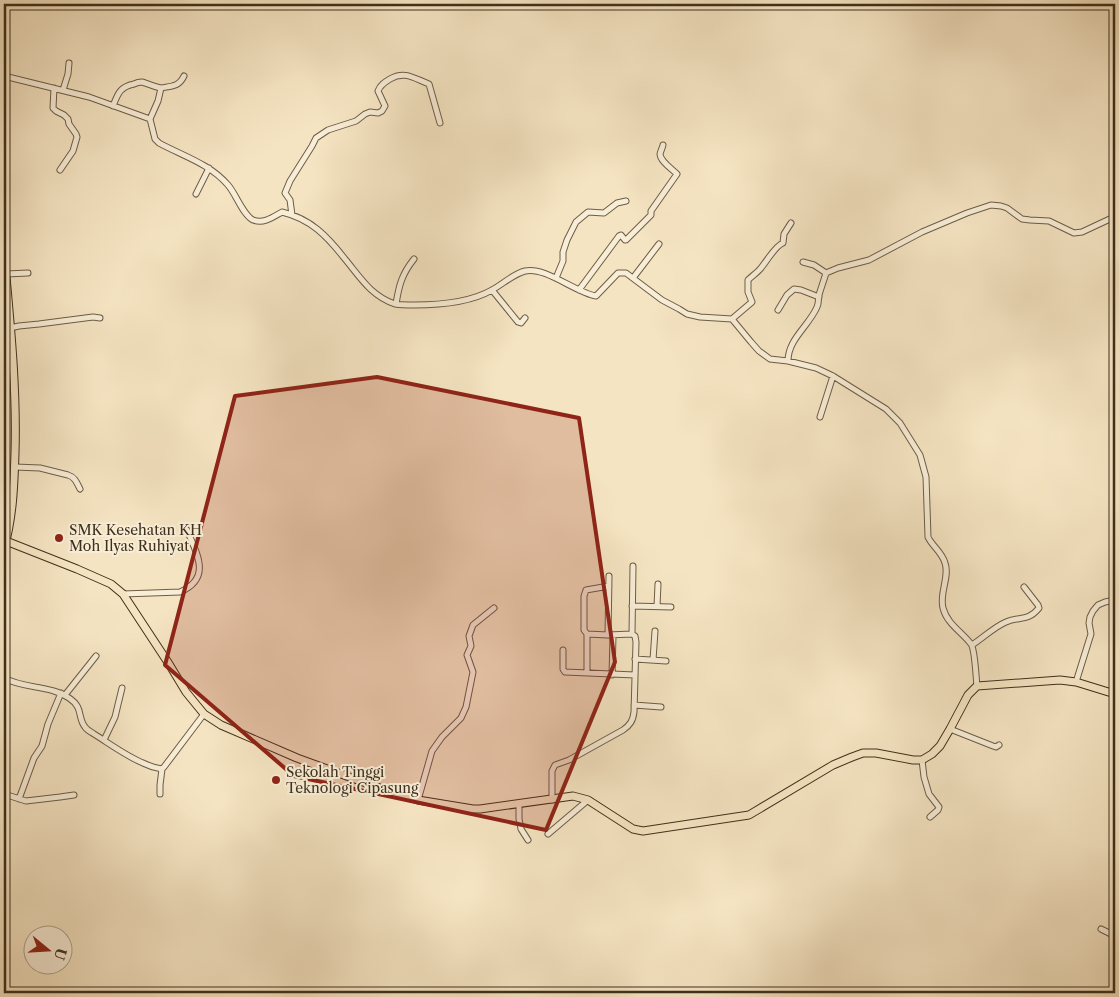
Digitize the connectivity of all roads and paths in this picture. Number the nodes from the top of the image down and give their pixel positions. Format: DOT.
graph roads {
  1 [pos="69,63"];
  2 [pos="4,76"];
  3 [pos="184,76"];
  4 [pos="54,88"];
  5 [pos="161,88"];
  6 [pos="63,90"];
  7 [pos="113,106"];
  8 [pos="150,119"];
  9 [pos="440,123"];
  10 [pos="663,145"];
  11 [pos="209,168"];
  12 [pos="60,170"];
  13 [pos="196,194"];
  14 [pos="626,201"];
  15 [pos="292,214"];
  16 [pos="1114,215"];
  17 [pos="791,223"];
  18 [pos="659,244"];
  19 [pos="4,256"];
  20 [pos="414,259"];
  21 [pos="803,262"];
  22 [pos="28,272"];
  23 [pos="826,273"];
  24 [pos="6,274"];
  25 [pos="556,278"];
  26 [pos="633,278"];
  27 [pos="492,290"];
  28 [pos="579,290"];
  29 [pos="818,297"];
  30 [pos="396,304"];
  31 [pos="778,310"];
  32 [pos="100,318"];
  33 [pos="526,318"];
  34 [pos="732,318"];
  35 [pos="10,328"];
  36 [pos="7,348"];
  37 [pos="4,361"];
  38 [pos="788,361"];
  39 [pos="14,368"];
  40 [pos="4,370"];
  41 [pos="833,376"];
  42 [pos="820,417"];
  43 [pos="15,467"];
  44 [pos="80,489"];
  45 [pos="8,515"];
  46 [pos="187,530"];
  47 [pos="4,543"];
  48 [pos="633,566"];
  49 [pos="610,576"];
  50 [pos="658,584"];
  51 [pos="609,586"];
  52 [pos="1024,587"];
  53 [pos="123,594"];
  54 [pos="1114,596"];
  55 [pos="632,606"];
  56 [pos="657,606"];
  57 [pos="671,607"];
  58 [pos="494,608"];
  59 [pos="655,631"];
  60 [pos="587,634"];
  61 [pos="632,634"];
  62 [pos="611,635"];
  63 [pos="972,645"];
  64 [pos="563,650"];
  65 [pos="96,656"];
  66 [pos="635,659"];
  67 [pos="653,660"];
  68 [pos="666,660"];
  69 [pos="587,673"];
  70 [pos="612,675"];
  71 [pos="634,675"];
  72 [pos="4,678"];
  73 [pos="1076,682"];
  74 [pos="977,686"];
  75 [pos="122,688"];
  76 [pos="63,694"];
  77 [pos="1115,694"];
  78 [pos="634,705"];
  79 [pos="661,706"];
  80 [pos="204,714"];
  81 [pos="950,729"];
  82 [pos="104,740"];
  83 [pos="999,745"];
  84 [pos="922,760"];
  85 [pos="162,769"];
  86 [pos="4,794"];
  87 [pos="74,794"];
  88 [pos="160,794"];
  89 [pos="19,799"];
  90 [pos="418,800"];
  91 [pos="552,800"];
  92 [pos="588,800"];
  93 [pos="519,804"];
  94 [pos="930,817"];
  95 [pos="548,834"];
  96 [pos="528,840"];
  97 [pos="1101,929"];
  98 [pos="1115,936"];
  1 -- 6 [label="street"];
  2 -- 4 [label="street"];
  3 -- 5 [label="street"];
  4 -- 6 [label="street"];
  4 -- 12 [label="street"];
  5 -- 7 [label="street"];
  5 -- 8 [label="street"];
  6 -- 7 [label="street"];
  7 -- 8 [label="street"];
  8 -- 11 [label="street"];
  9 -- 15 [label="street"];
  10 -- 28 [label="street"];
  11 -- 13 [label="street"];
  11 -- 15 [label="street"];
  14 -- 25 [label="street"];
  15 -- 30 [label="street"];
  16 -- 23 [label="street"];
  17 -- 34 [label="street"];
  18 -- 26 [label="street"];
  19 -- 24 [label="main road"];
  20 -- 30 [label="street"];
  21 -- 23 [label="street"];
  22 -- 24 [label="street"];
  23 -- 29 [label="street"];
  24 -- 35 [label="main road"];
  25 -- 27 [label="street"];
  25 -- 28 [label="street"];
  26 -- 28 [label="street"];
  26 -- 34 [label="street"];
  27 -- 30 [label="street"];
  27 -- 33 [label="street"];
  29 -- 31 [label="street"];
  29 -- 38 [label="street"];
  32 -- 35 [label="street"];
  34 -- 38 [label="street"];
  35 -- 36 [label="main road"];
  36 -- 37 [label="street"];
  36 -- 39 [label="main road"];
  38 -- 41 [label="street"];
  39 -- 40 [label="street"];
  39 -- 43 [label="main road"];
  41 -- 42 [label="street"];
  41 -- 63 [label="street"];
  43 -- 44 [label="street"];
  43 -- 45 [label="main road"];
  45 -- 47 [label="main road"];
  46 -- 53 [label="street"];
  47 -- 53 [label="main road"];
  48 -- 55 [label="street"];
  49 -- 51 [label="street"];
  50 -- 56 [label="street"];
  51 -- 60 [label="street"];
  51 -- 62 [label="street"];
  52 -- 63 [label="street"];
  53 -- 80 [label="main road"];
  54 -- 73 [label="street"];
  55 -- 56 [label="street"];
  55 -- 61 [label="street"];
  56 -- 57 [label="street"];
  58 -- 90 [label="street"];
  59 -- 67 [label="street"];
  60 -- 62 [label="street"];
  60 -- 69 [label="street"];
  61 -- 62 [label="street"];
  61 -- 66 [label="street"];
  62 -- 70 [label="street"];
  63 -- 74 [label="street"];
  64 -- 69 [label="street"];
  65 -- 76 [label="street"];
  66 -- 67 [label="street"];
  66 -- 71 [label="street"];
  67 -- 68 [label="street"];
  69 -- 70 [label="street"];
  70 -- 71 [label="street"];
  71 -- 78 [label="street"];
  72 -- 76 [label="street"];
  73 -- 74 [label="main road"];
  73 -- 77 [label="main road"];
  74 -- 81 [label="main road"];
  75 -- 82 [label="street"];
  76 -- 82 [label="street"];
  76 -- 89 [label="street"];
  78 -- 79 [label="street"];
  78 -- 91 [label="street"];
  80 -- 85 [label="street"];
  80 -- 90 [label="main road"];
  81 -- 83 [label="street"];
  81 -- 84 [label="main road"];
  82 -- 85 [label="street"];
  84 -- 92 [label="main road"];
  84 -- 94 [label="street"];
  85 -- 88 [label="street"];
  86 -- 89 [label="street"];
  87 -- 89 [label="street"];
  90 -- 93 [label="main road"];
  91 -- 92 [label="main road"];
  91 -- 93 [label="main road"];
  92 -- 95 [label="street"];
  93 -- 96 [label="street"];
  97 -- 98 [label="street"];
}
